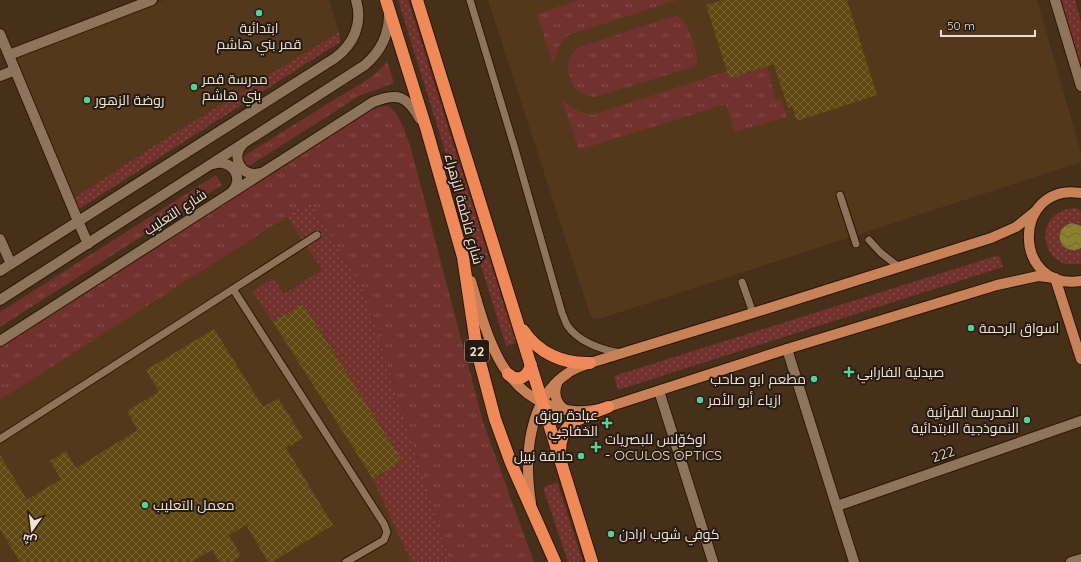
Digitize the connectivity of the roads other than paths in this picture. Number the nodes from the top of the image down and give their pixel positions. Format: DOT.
graph roads {
  1 [pos="152,0"];
  2 [pos="356,0"];
  3 [pos="417,0"];
  4 [pos="470,0"];
  5 [pos="1055,0"];
  6 [pos="388,6"];
  7 [pos="0,34"];
  8 [pos="8,55"];
  9 [pos="15,70"];
  10 [pos="0,76"];
  11 [pos="1081,86"];
  12 [pos="427,131"];
  13 [pos="243,144"];
  14 [pos="212,164"];
  15 [pos="261,173"];
  16 [pos="232,192"];
  17 [pos="1080,192"];
  18 [pos="840,195"];
  19 [pos="1036,211"];
  20 [pos="78,221"];
  21 [pos="317,235"];
  22 [pos="0,239"];
  23 [pos="869,240"];
  24 [pos="88,244"];
  25 [pos="856,244"];
  26 [pos="463,257"];
  27 [pos="11,264"];
  28 [pos="899,267"];
  29 [pos="0,271"];
  30 [pos="1055,278"];
  31 [pos="1081,281"];
  32 [pos="742,282"];
  33 [pos="233,289"];
  34 [pos="0,300"];
  35 [pos="514,311"];
  36 [pos="753,313"];
  37 [pos="0,341"];
  38 [pos="787,349"];
  39 [pos="625,353"];
  40 [pos="1081,359"];
  41 [pos="590,363"];
  42 [pos="531,365"];
  43 [pos="508,374"];
  44 [pos="565,375"];
  45 [pos="659,391"];
  46 [pos="542,402"];
  47 [pos="608,408"];
  48 [pos="568,411"];
  49 [pos="1081,421"];
  50 [pos="0,439"];
  51 [pos="562,468"];
  52 [pos="837,506"];
  53 [pos="537,519"];
  54 [pos="1081,559"];
  55 [pos="346,562"];
  56 [pos="556,562"];
  57 [pos="592,562"];
  58 [pos="714,562"];
  59 [pos="854,562"];
  60 [pos="1071,562"];
  1 -- 8 [label="street"];
  2 -- 20 [label="street"];
  3 -- 35 [label="highway, شارع فاطمة الزهراء"];
  4 -- 39 [label="lane"];
  5 -- 11 [label="street"];
  6 -- 12 [label="highway, شارع فاطمة الزهراء / 22"];
  6 -- 13 [label="street, شارع التعليب"];
  7 -- 8 [label="street"];
  8 -- 9 [label="street"];
  9 -- 10 [label="street"];
  9 -- 20 [label="street"];
  12 -- 15 [label="street, شارع التعليب"];
  12 -- 26 [label="highway, شارع فاطمة الزهراء / 22"];
  13 -- 14 [label="street, شارع التعليب"];
  13 -- 15 [label="street"];
  14 -- 16 [label="street"];
  14 -- 24 [label="street, شارع التعليب"];
  15 -- 16 [label="street, شارع التعليب"];
  16 -- 37 [label="street, شارع التعليب"];
  17 -- 19 [label="main road"];
  18 -- 25 [label="lane"];
  19 -- 28 [label="main road"];
  19 -- 30 [label="main road"];
  20 -- 24 [label="street"];
  20 -- 27 [label="street"];
  21 -- 33 [label="lane"];
  22 -- 27 [label="street"];
  23 -- 28 [label="lane"];
  24 -- 34 [label="street, شارع التعليب"];
  26 -- 43 [label="main road"];
  26 -- 53 [label="highway, شارع فاطمة الزهراء / 22"];
  27 -- 29 [label="street"];
  28 -- 36 [label="main road"];
  30 -- 31 [label="main road"];
  30 -- 38 [label="main road"];
  30 -- 40 [label="main road"];
  32 -- 36 [label="lane"];
  33 -- 50 [label="lane"];
  33 -- 55 [label="lane"];
  35 -- 41 [label="highway"];
  35 -- 42 [label="highway, شارع فاطمة الزهراء"];
  36 -- 39 [label="main road"];
  38 -- 45 [label="main road"];
  38 -- 52 [label="street"];
  39 -- 41 [label="main road"];
  41 -- 44 [label="main road"];
  42 -- 43 [label="highway"];
  42 -- 46 [label="highway, شارع فاطمة الزهراء"];
  43 -- 46 [label="main road"];
  44 -- 46 [label="main road"];
  44 -- 48 [label="main road"];
  45 -- 47 [label="main road"];
  45 -- 58 [label="street"];
  46 -- 48 [label="main road"];
  46 -- 51 [label="highway, شارع فاطمة الزهراء"];
  46 -- 53 [label="main road"];
  47 -- 48 [label="main road"];
  47 -- 51 [label="highway"];
  49 -- 52 [label="street, 222"];
  51 -- 57 [label="highway, شارع فاطمة الزهراء"];
  52 -- 59 [label="street"];
  53 -- 56 [label="highway, شارع فاطمة الزهراء / 22"];
  54 -- 60 [label="street"];
}
